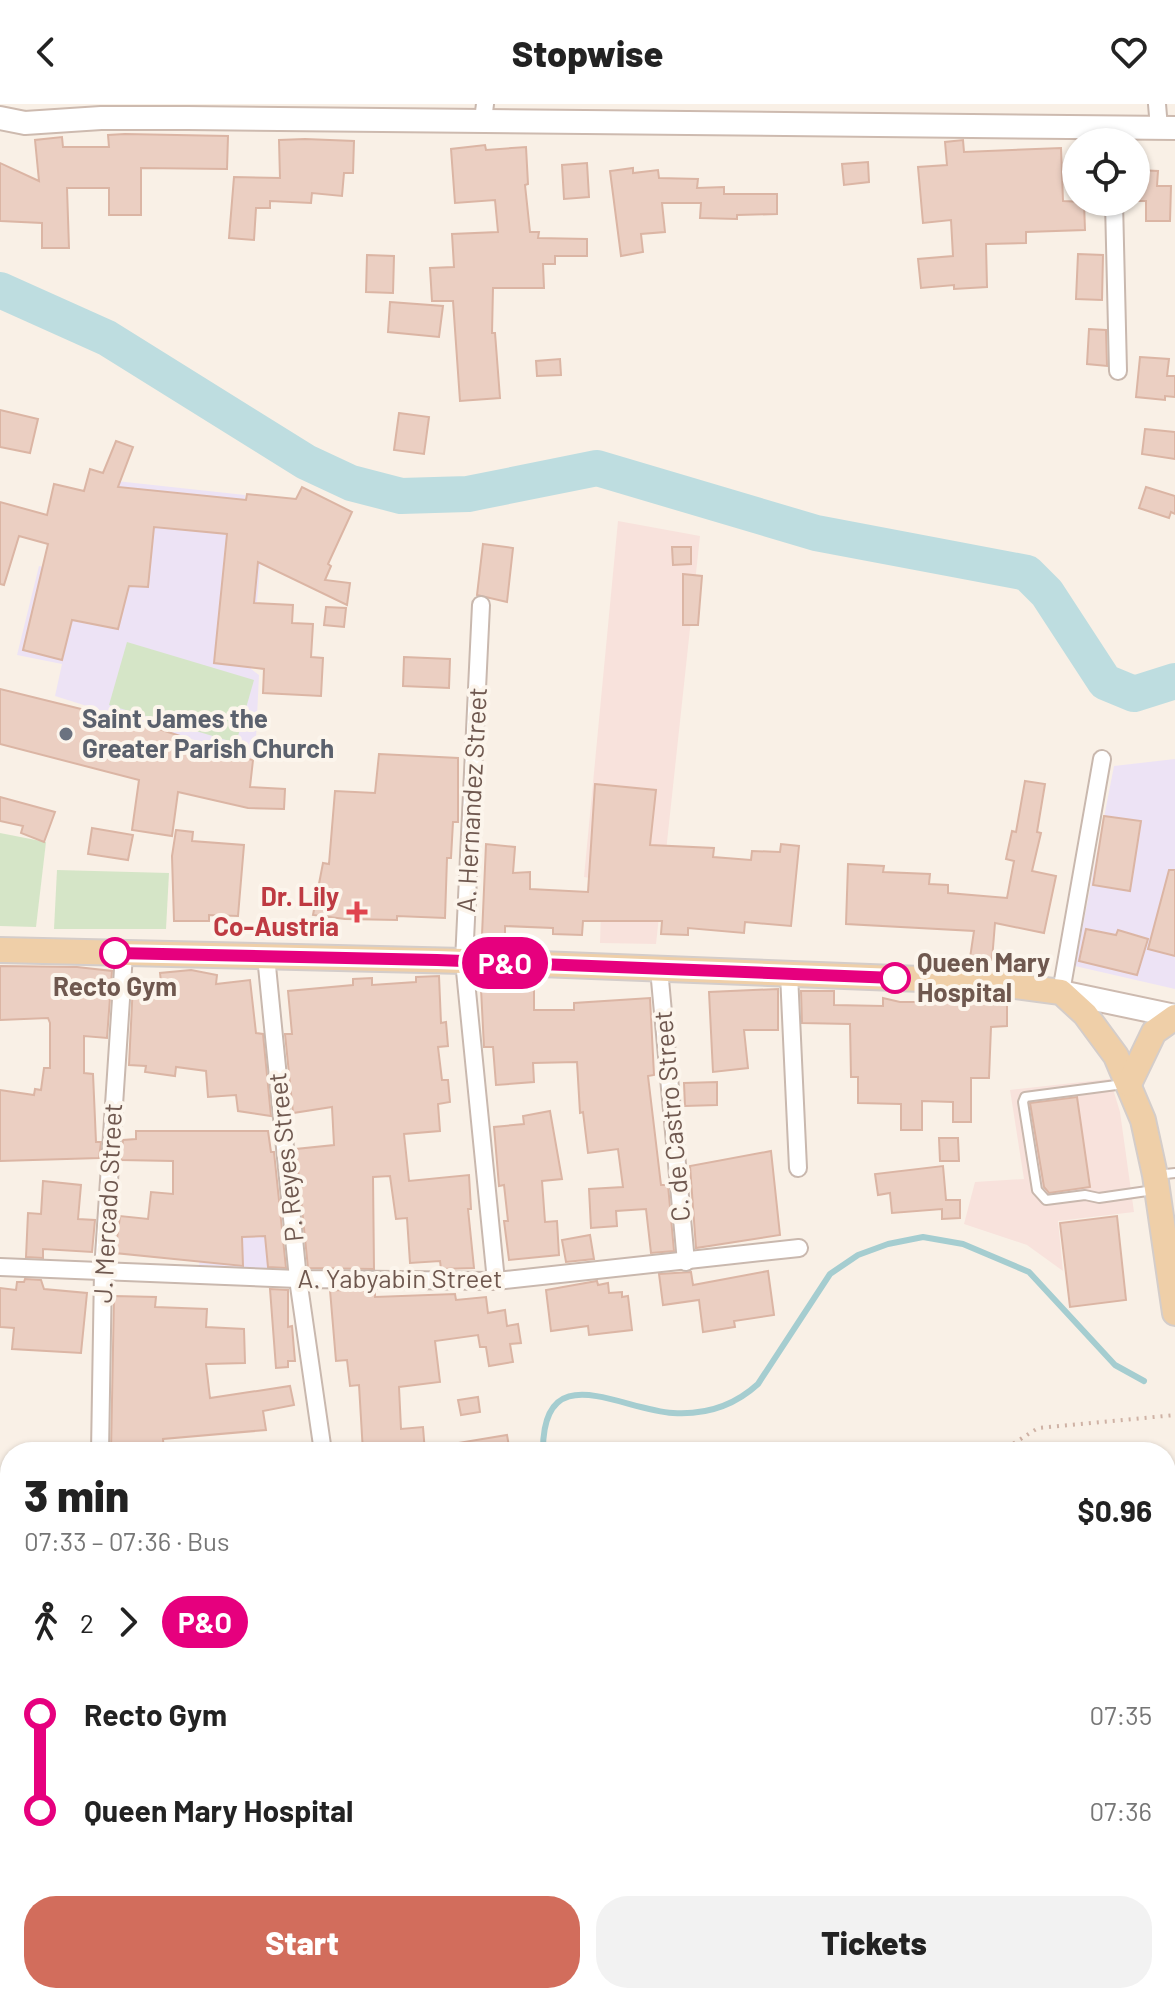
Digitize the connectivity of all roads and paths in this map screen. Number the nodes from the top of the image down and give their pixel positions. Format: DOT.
graph roads {
  1 [pos="1157,104"];
  2 [pos="484,112"];
  3 [pos="0,118"];
  4 [pos="25,123"];
  5 [pos="1167,128"];
  6 [pos="1062,133"];
  7 [pos="0,134"];
  8 [pos="1114,216"];
  9 [pos="1118,371"];
  10 [pos="481,605"];
  11 [pos="1102,759"];
  12 [pos="0,950"];
  13 [pos="124,954"];
  14 [pos="266,956"];
  15 [pos="464,961"];
  16 [pos="659,969"];
  17 [pos="789,974"];
  18 [pos="1061,992"];
  19 [pos="1175,1017"];
  20 [pos="1129,1084"];
  21 [pos="798,1168"];
  22 [pos="1162,1179"];
  23 [pos="1170,1235"];
  24 [pos="799,1248"];
  25 [pos="686,1262"];
  26 [pos="0,1267"];
  27 [pos="103,1271"];
  28 [pos="298,1279"];
  29 [pos="496,1281"];
  30 [pos="1175,1313"];
  31 [pos="1175,1415"];
  32 [pos="100,1442"];
  33 [pos="322,1442"];
  34 [pos="1016,1442"];
  1 -- 5 [label="street"];
  2 -- 4 [label="main road"];
  2 -- 6 [label="main road"];
  3 -- 4 [label="main road"];
  4 -- 7 [label="main road"];
  8 -- 9 [label="street"];
  10 -- 15 [label="street, A. Hernandez Street"];
  11 -- 18 [label="street"];
  12 -- 13 [label="main road"];
  13 -- 14 [label="main road"];
  13 -- 27 [label="street, J. Mercado Street"];
  14 -- 15 [label="main road"];
  14 -- 28 [label="street, P. Reyes Street"];
  15 -- 16 [label="main road"];
  15 -- 29 [label="street, A. Hernandez Street"];
  16 -- 17 [label="main road"];
  16 -- 25 [label="street, C. de Castro Street"];
  17 -- 18 [label="main road"];
  17 -- 21 [label="street"];
  18 -- 19 [label="main road"];
  18 -- 20 [label="main road"];
  19 -- 20 [label="main road"];
  20 -- 22 [label="main road"];
  20 -- 22 [label="lane"];
  22 -- 23 [label="main road"];
  23 -- 30 [label="main road"];
  24 -- 25 [label="street, A. Yabyabin Street"];
  25 -- 29 [label="street, A. Yabyabin Street"];
  26 -- 27 [label="street, A. Yabyabin Street"];
  27 -- 28 [label="street, A. Yabyabin Street"];
  27 -- 32 [label="street, J. Mercado Street"];
  28 -- 29 [label="street, A. Yabyabin Street"];
  28 -- 33 [label="street, P. Reyes Street"];
  31 -- 34 [label="path"];
}
